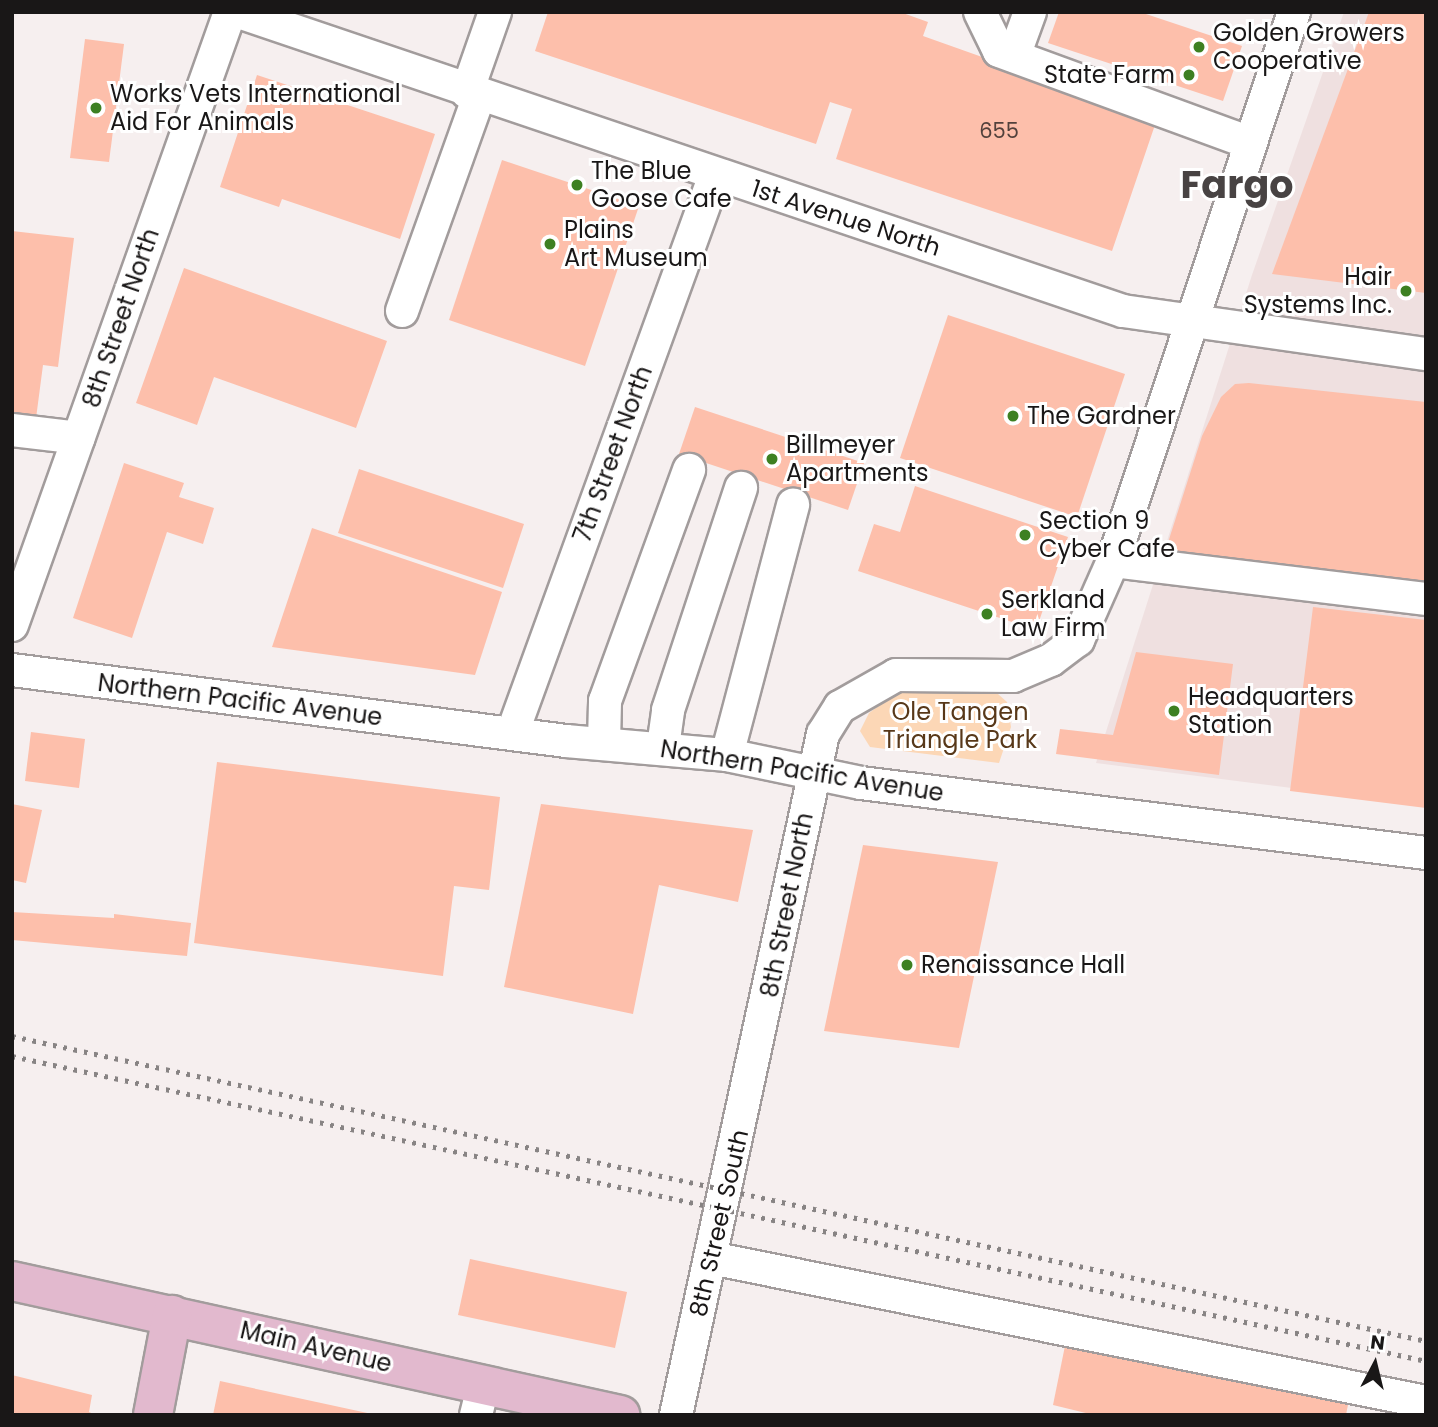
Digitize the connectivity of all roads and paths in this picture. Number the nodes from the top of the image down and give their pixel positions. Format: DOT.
graph roads {
  1 [pos="230,12"];
  2 [pos="239,12"];
  3 [pos="495,12"];
  4 [pos="980,12"];
  5 [pos="1030,12"];
  6 [pos="1294,12"];
  7 [pos="1014,56"];
  8 [pos="473,94"];
  9 [pos="1251,143"];
  10 [pos="715,175"];
  11 [pos="402,311"];
  12 [pos="1191,323"];
  13 [pos="1426,354"];
  14 [pos="12,430"];
  15 [pos="79,438"];
  16 [pos="689,470"];
  17 [pos="741,488"];
  18 [pos="793,505"];
  19 [pos="1113,561"];
  20 [pos="1426,599"];
  21 [pos="12,625"];
  22 [pos="12,670"];
  23 [pos="512,734"];
  24 [pos="604,743"];
  25 [pos="663,747"];
  26 [pos="727,755"];
  27 [pos="813,774"];
  28 [pos="1426,853"];
  29 [pos="762,1030"];
  30 [pos="711,1258"];
  31 [pos="12,1281"];
  32 [pos="173,1315"];
  33 [pos="480,1399"];
  34 [pos="1426,1402"];
  35 [pos="153,1415"];
  36 [pos="620,1415"];
  37 [pos="676,1415"];
  1 -- 15 [label="street, 8th Street North"];
  2 -- 8 [label="street, 1st Avenue North"];
  3 -- 8 [label="street"];
  4 -- 7 [label="street"];
  5 -- 7 [label="street"];
  6 -- 9 [label="street"];
  7 -- 9 [label="street"];
  8 -- 10 [label="street, 1st Avenue North"];
  8 -- 11 [label="street"];
  9 -- 12 [label="street"];
  10 -- 12 [label="street, 1st Avenue North"];
  10 -- 23 [label="street, 7th Street North"];
  12 -- 13 [label="street, 1st Avenue North"];
  12 -- 19 [label="street"];
  14 -- 15 [label="street"];
  15 -- 21 [label="street, 8th Street North"];
  16 -- 24 [label="street"];
  17 -- 25 [label="street"];
  18 -- 26 [label="street"];
  19 -- 20 [label="street"];
  19 -- 27 [label="street, 8th Street North"];
  22 -- 23 [label="street, Northern Pacific Avenue"];
  23 -- 24 [label="street, Northern Pacific Avenue"];
  24 -- 25 [label="street, Northern Pacific Avenue"];
  25 -- 26 [label="street, Northern Pacific Avenue"];
  26 -- 27 [label="street, Northern Pacific Avenue"];
  27 -- 28 [label="street, Northern Pacific Avenue"];
  27 -- 29 [label="street, 8th Street North"];
  29 -- 30 [label="street, 8th Street South"];
  30 -- 34 [label="street"];
  30 -- 37 [label="street, 8th Street South"];
  31 -- 32 [label="main road, Main Avenue"];
  32 -- 33 [label="main road, Main Avenue"];
  32 -- 35 [label="main road"];
  33 -- 36 [label="main road, Main Avenue"];
}
